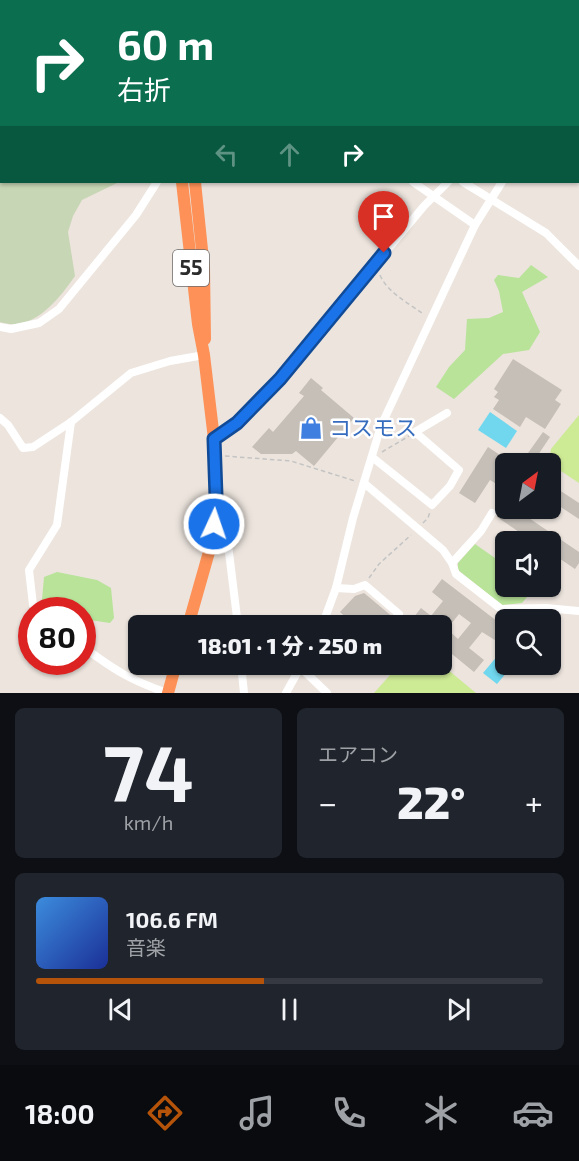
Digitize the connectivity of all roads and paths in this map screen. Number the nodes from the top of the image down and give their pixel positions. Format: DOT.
graph roads {
  1 [pos="156,183"];
  2 [pos="182,183"];
  3 [pos="195,183"];
  4 [pos="415,183"];
  5 [pos="447,183"];
  6 [pos="465,183"];
  7 [pos="501,183"];
  8 [pos="434,195"];
  9 [pos="491,199"];
  10 [pos="475,225"];
  11 [pos="375,264"];
  12 [pos="579,266"];
  13 [pos="430,319"];
  14 [pos="0,327"];
  15 [pos="204,355"];
  16 [pos="447,413"];
  17 [pos="0,418"];
  18 [pos="71,422"];
  19 [pos="415,432"];
  20 [pos="214,439"];
  21 [pos="215,456"];
  22 [pos="372,457"];
  23 [pos="364,483"];
  24 [pos="432,505"];
  25 [pos="492,513"];
  26 [pos="214,524"];
  27 [pos="418,529"];
  28 [pos="452,563"];
  29 [pos="365,585"];
  30 [pos="336,588"];
  31 [pos="32,597"];
  32 [pos="579,611"];
  33 [pos="399,614"];
  34 [pos="191,615"];
  35 [pos="237,615"];
  36 [pos="326,615"];
  37 [pos="96,656"];
  38 [pos="173,675"];
  39 [pos="243,675"];
  40 [pos="296,675"];
  41 [pos="310,675"];
  42 [pos="168,693"];
  43 [pos="244,693"];
  44 [pos="286,693"];
  45 [pos="327,693"];
  1 -- 14 [label="street"];
  2 -- 15 [label="highway, 55"];
  3 -- 15 [label="highway, 55"];
  4 -- 8 [label="street"];
  5 -- 8 [label="street"];
  6 -- 9 [label="street"];
  7 -- 9 [label="street"];
  8 -- 10 [label="street"];
  8 -- 11 [label="street"];
  9 -- 10 [label="street"];
  9 -- 12 [label="street"];
  10 -- 13 [label="street"];
  11 -- 13 [label="path"];
  11 -- 20 [label="street"];
  13 -- 22 [label="street"];
  15 -- 18 [label="street"];
  15 -- 20 [label="highway, 55"];
  16 -- 19 [label="street"];
  17 -- 18 [label="street"];
  18 -- 31 [label="street"];
  19 -- 22 [label="path"];
  19 -- 24 [label="street"];
  20 -- 21 [label="highway, 55"];
  21 -- 23 [label="path"];
  21 -- 26 [label="highway, 55"];
  22 -- 23 [label="street"];
  22 -- 24 [label="street"];
  23 -- 27 [label="street"];
  23 -- 30 [label="street"];
  24 -- 27 [label="path"];
  25 -- 28 [label="street"];
  26 -- 34 [label="highway, 55"];
  26 -- 35 [label="street"];
  27 -- 28 [label="street"];
  27 -- 29 [label="path"];
  28 -- 32 [label="street"];
  29 -- 30 [label="street"];
  29 -- 33 [label="street"];
  30 -- 36 [label="street"];
  37 -- 42 [label="street"];
  38 -- 42 [label="highway"];
  39 -- 43 [label="street"];
  40 -- 44 [label="street"];
  41 -- 45 [label="street"];
}
